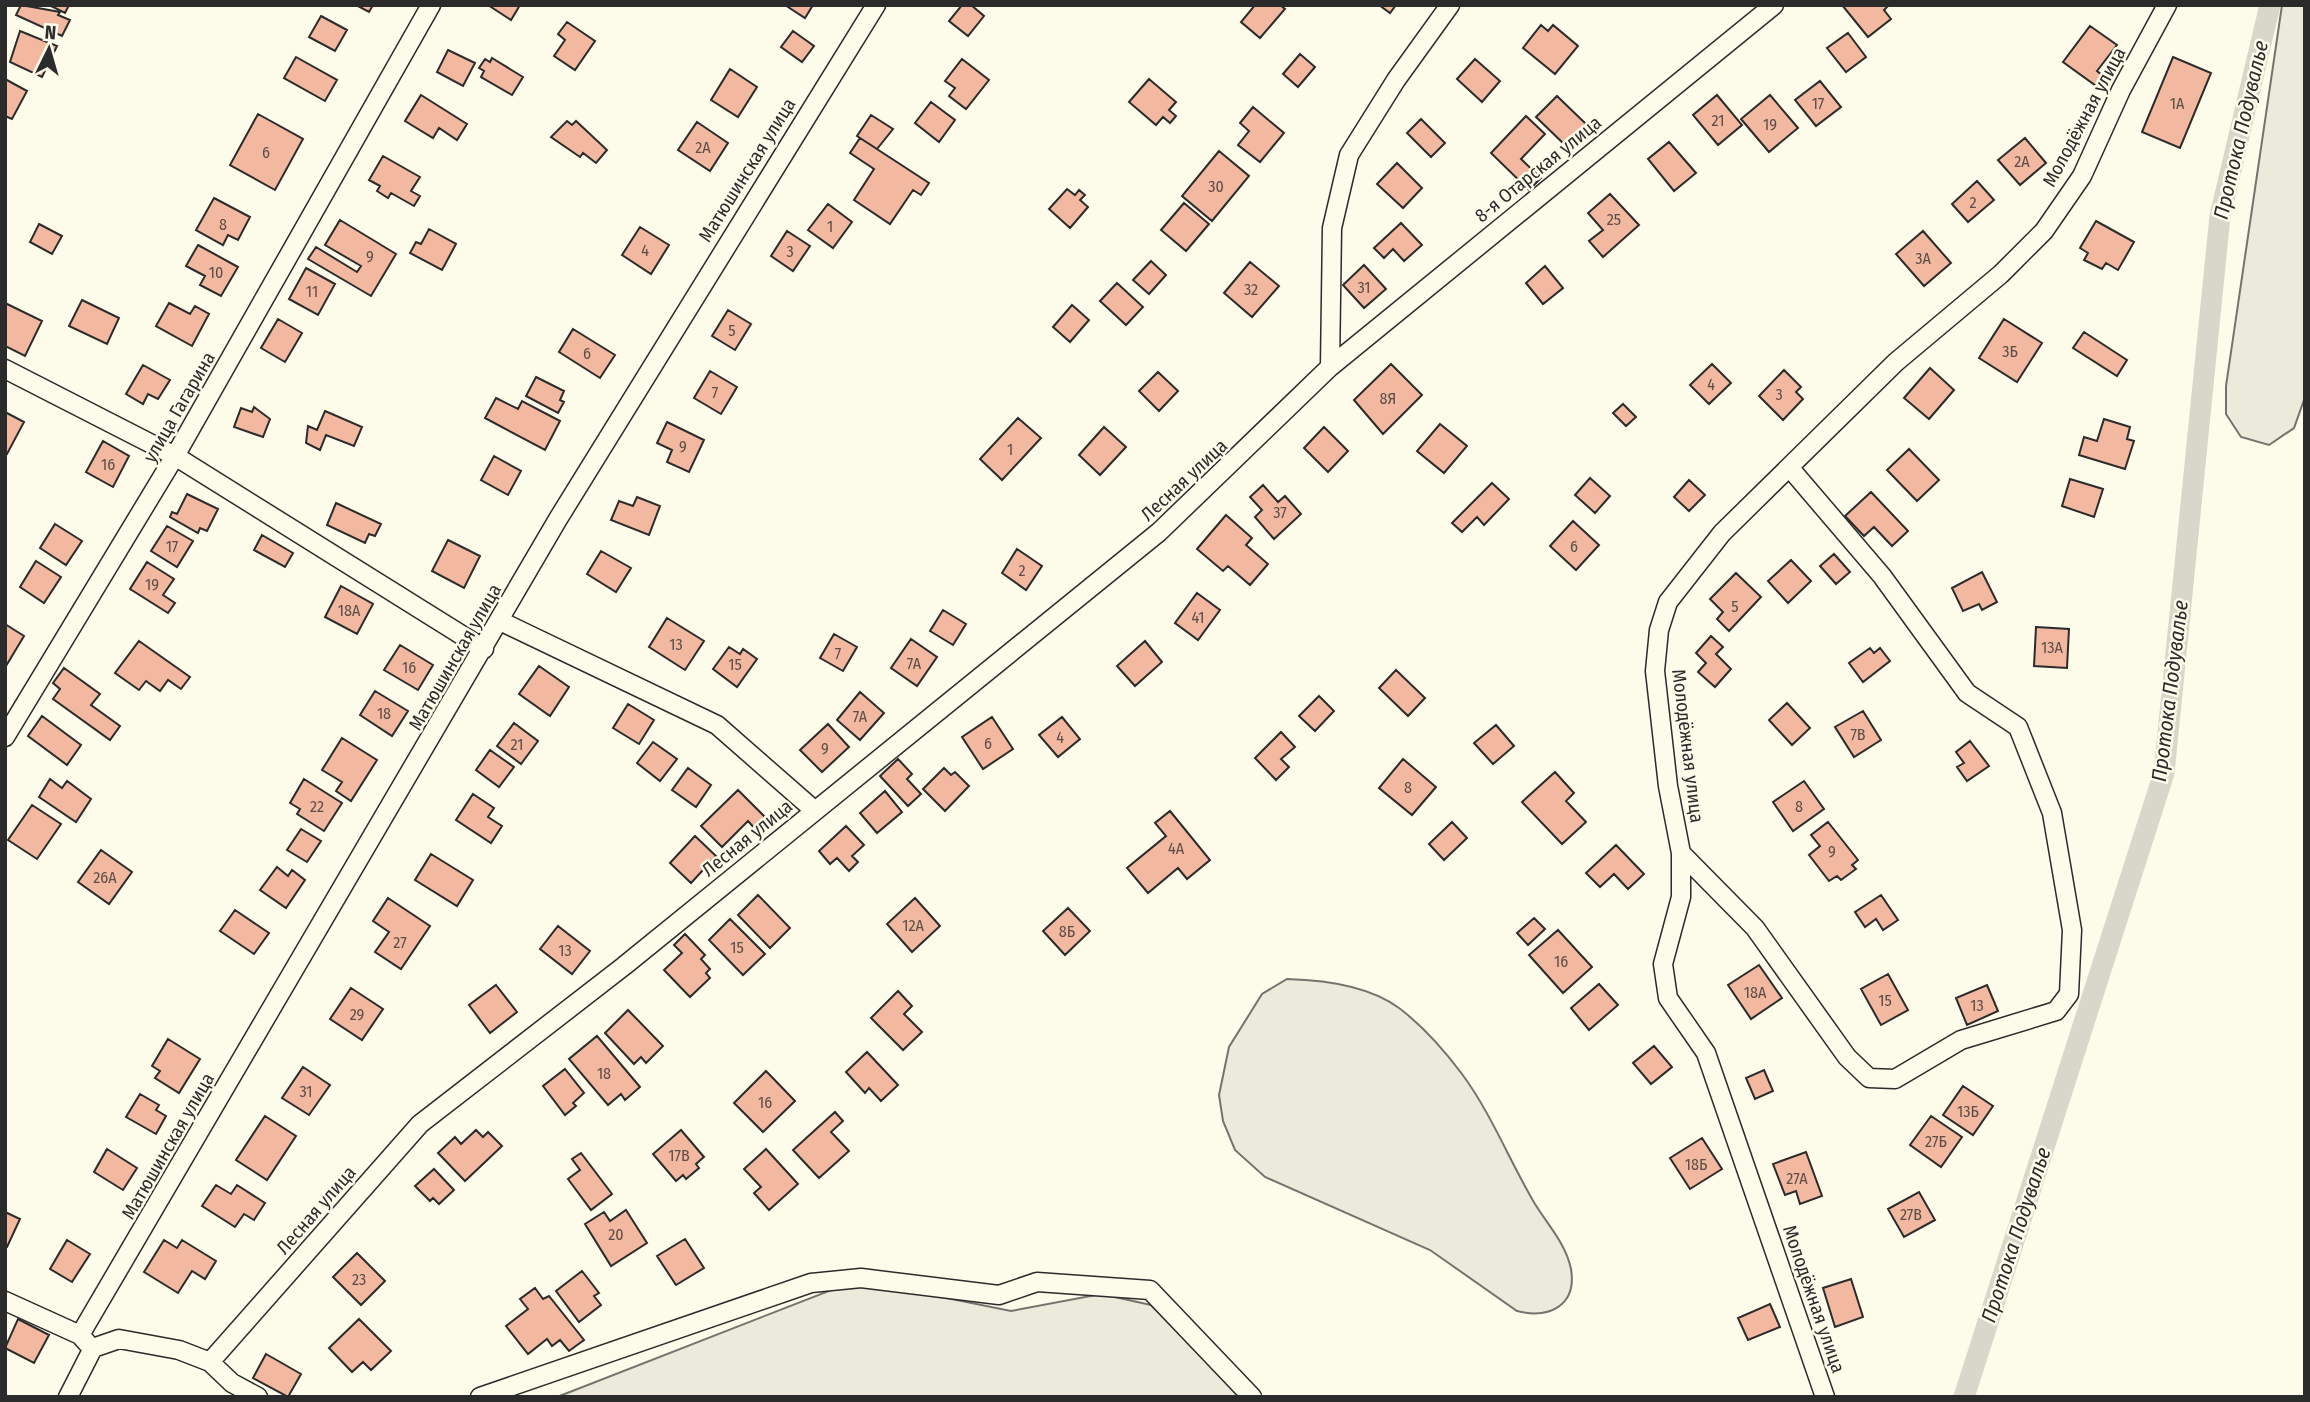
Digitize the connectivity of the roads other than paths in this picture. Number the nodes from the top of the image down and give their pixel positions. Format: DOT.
graph roads {
  1 [pos="431,5"];
  2 [pos="876,5"];
  3 [pos="1450,5"];
  4 [pos="1774,5"];
  5 [pos="2167,5"];
  6 [pos="1330,367"];
  7 [pos="5,369"];
  8 [pos="175,456"];
  9 [pos="1789,467"];
  10 [pos="500,621"];
  11 [pos="484,649"];
  12 [pos="5,737"];
  13 [pos="814,810"];
  14 [pos="1681,853"];
  15 [pos="5,1301"];
  16 [pos="80,1335"];
  17 [pos="93,1348"];
  18 [pos="210,1362"];
  19 [pos="68,1397"];
  20 [pos="258,1397"];
  21 [pos="480,1397"];
  22 [pos="1252,1397"];
  23 [pos="1825,1397"];
  1 -- 8 [label="street, улица Гагарина"];
  2 -- 10 [label="street, Матюшинская улица"];
  3 -- 6 [label="street"];
  4 -- 6 [label="street, 8-я Отарская улица"];
  5 -- 9 [label="street, Молодёжная улица"];
  6 -- 13 [label="street, Лесная улица"];
  7 -- 8 [label="street"];
  8 -- 11 [label="street"];
  8 -- 12 [label="street, улица Гагарина"];
  9 -- 14 [label="street, Молодёжная улица"];
  9 -- 14 [label="street"];
  10 -- 11 [label="street, Матюшинская улица"];
  10 -- 13 [label="street"];
  11 -- 16 [label="street, Матюшинская улица"];
  13 -- 18 [label="street, Лесная улица"];
  14 -- 23 [label="street, Молодёжная улица"];
  15 -- 16 [label="street"];
  16 -- 17 [label="street"];
  17 -- 18 [label="street"];
  17 -- 19 [label="street"];
  18 -- 20 [label="street"];
  21 -- 22 [label="street"];
}
